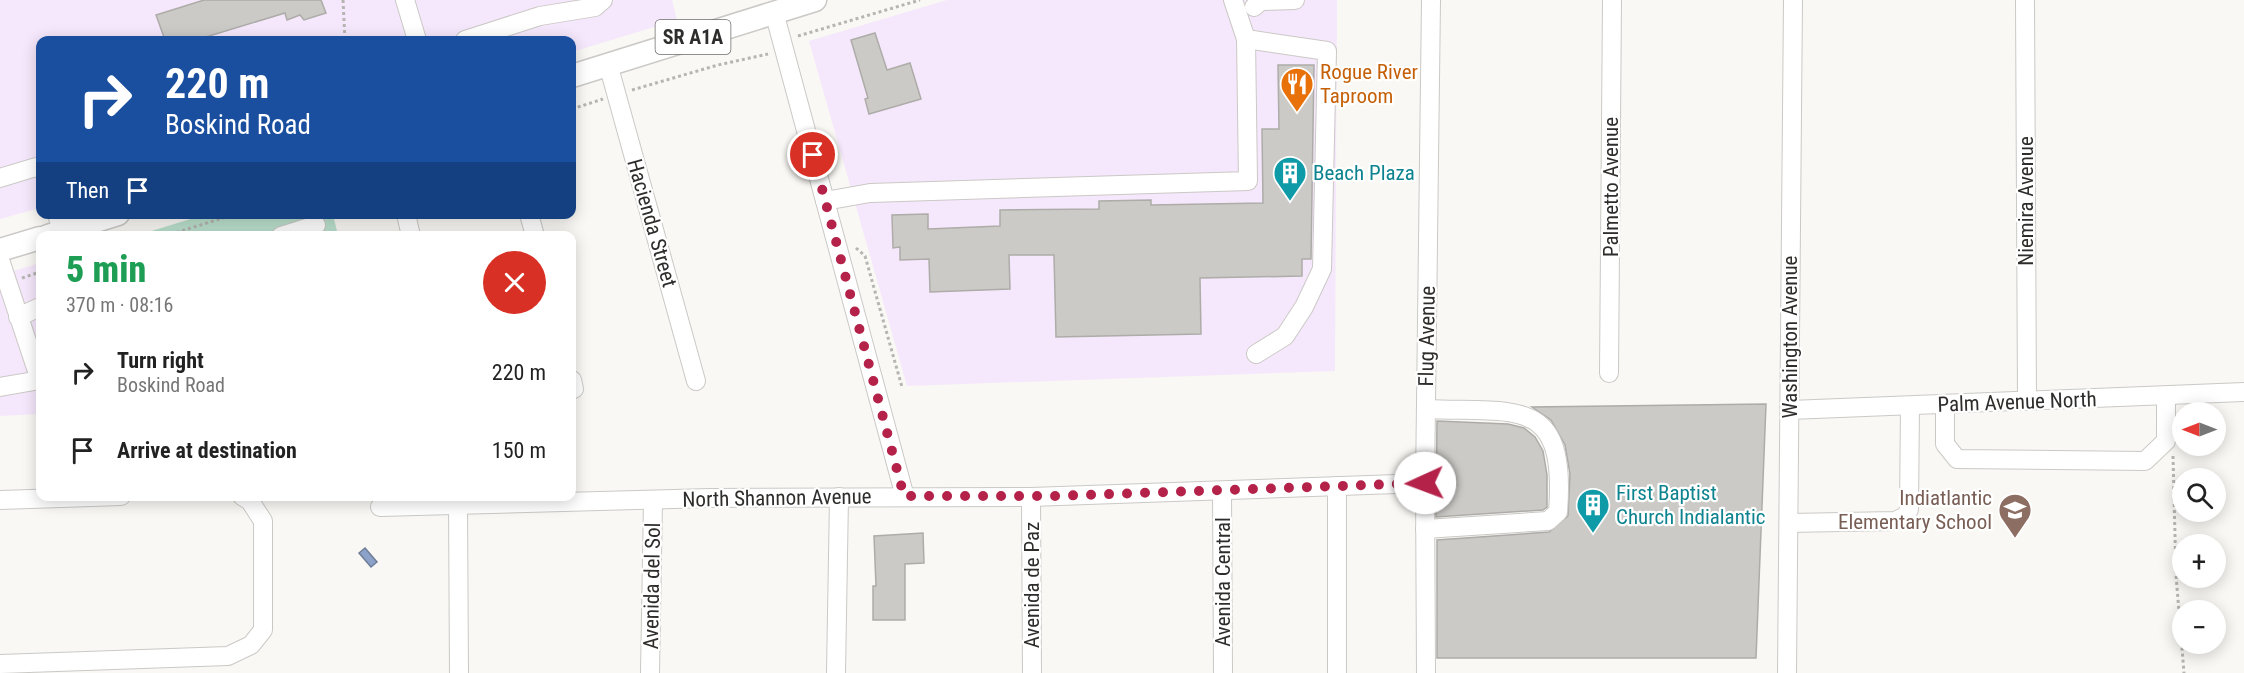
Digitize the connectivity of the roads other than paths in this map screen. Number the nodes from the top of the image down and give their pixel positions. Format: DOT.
graph roads {
  1 [pos="405,0"];
  2 [pos="603,0"];
  3 [pos="814,0"];
  4 [pos="1233,0"];
  5 [pos="1295,0"];
  6 [pos="1431,0"];
  7 [pos="1612,0"];
  8 [pos="1793,0"];
  9 [pos="2025,0"];
  10 [pos="1254,8"];
  11 [pos="774,12"];
  12 [pos="416,36"];
  13 [pos="478,36"];
  14 [pos="1246,39"];
  15 [pos="608,64"];
  16 [pos="576,75"];
  17 [pos="36,167"];
  18 [pos="0,178"];
  19 [pos="825,201"];
  20 [pos="97,219"];
  21 [pos="315,225"];
  22 [pos="52,230"];
  23 [pos="296,231"];
  24 [pos="36,236"];
  25 [pos="0,250"];
  26 [pos="0,260"];
  27 [pos="36,308"];
  28 [pos="11,311"];
  29 [pos="1256,354"];
  30 [pos="36,370"];
  31 [pos="1610,374"];
  32 [pos="36,381"];
  33 [pos="696,381"];
  34 [pos="0,387"];
  35 [pos="2244,392"];
  36 [pos="2166,396"];
  37 [pos="2027,401"];
  38 [pos="1945,404"];
  39 [pos="1910,406"];
  40 [pos="1426,409"];
  41 [pos="1790,410"];
  42 [pos="1425,483"];
  43 [pos="1337,486"];
  44 [pos="1222,491"];
  45 [pos="838,496"];
  46 [pos="904,496"];
  47 [pos="1031,496"];
  48 [pos="36,499"];
  49 [pos="0,500"];
  50 [pos="653,500"];
  51 [pos="250,501"];
  52 [pos="458,504"];
  53 [pos="380,507"];
  54 [pos="1789,523"];
  55 [pos="1425,529"];
  56 [pos="0,664"];
  57 [pos="459,673"];
  58 [pos="650,673"];
  59 [pos="837,673"];
  60 [pos="1032,673"];
  61 [pos="1223,673"];
  62 [pos="1337,673"];
  63 [pos="1426,673"];
  64 [pos="1787,673"];
  1 -- 12 [label="street"];
  2 -- 13 [label="street"];
  3 -- 11 [label="main road, SR A1A"];
  4 -- 14 [label="street"];
  5 -- 10 [label="street"];
  6 -- 40 [label="street, Flug Avenue"];
  7 -- 31 [label="street, Palmetto Avenue"];
  8 -- 41 [label="street, Washington Avenue"];
  9 -- 37 [label="street, Niemira Avenue"];
  11 -- 15 [label="main road, SR A1A"];
  11 -- 19 [label="street"];
  14 -- 19 [label="street"];
  14 -- 29 [label="street"];
  15 -- 16 [label="main road, SR A1A"];
  15 -- 33 [label="street, Hacienda Street"];
  17 -- 18 [label="street"];
  19 -- 46 [label="street"];
  20 -- 22 [label="main road"];
  21 -- 23 [label="street"];
  24 -- 25 [label="main road"];
  26 -- 28 [label="street"];
  27 -- 28 [label="street"];
  28 -- 30 [label="street"];
  32 -- 34 [label="street"];
  35 -- 36 [label="street, Palm Avenue North"];
  36 -- 37 [label="street, Palm Avenue North"];
  36 -- 38 [label="street"];
  37 -- 38 [label="street, Palm Avenue North"];
  38 -- 39 [label="street, Palm Avenue North"];
  39 -- 41 [label="street, Palm Avenue North"];
  39 -- 54 [label="street"];
  40 -- 42 [label="street, Flug Avenue"];
  40 -- 55 [label="street"];
  41 -- 54 [label="street, Washington Avenue"];
  42 -- 43 [label="street, North Shannon Avenue"];
  42 -- 55 [label="street, Flug Avenue"];
  43 -- 44 [label="street, North Shannon Avenue"];
  43 -- 62 [label="street"];
  44 -- 47 [label="street, North Shannon Avenue"];
  44 -- 61 [label="street, Avenida Central"];
  45 -- 46 [label="street, North Shannon Avenue"];
  45 -- 50 [label="street, North Shannon Avenue"];
  45 -- 59 [label="street"];
  46 -- 47 [label="street, North Shannon Avenue"];
  47 -- 60 [label="street, Avenida de Paz"];
  48 -- 49 [label="street"];
  50 -- 52 [label="street, North Shannon Avenue"];
  50 -- 58 [label="street, Avenida del Sol"];
  51 -- 56 [label="street"];
  52 -- 53 [label="street, North Shannon Avenue"];
  52 -- 57 [label="street"];
  54 -- 64 [label="street, Washington Avenue"];
  55 -- 63 [label="street, Flug Avenue"];
}
